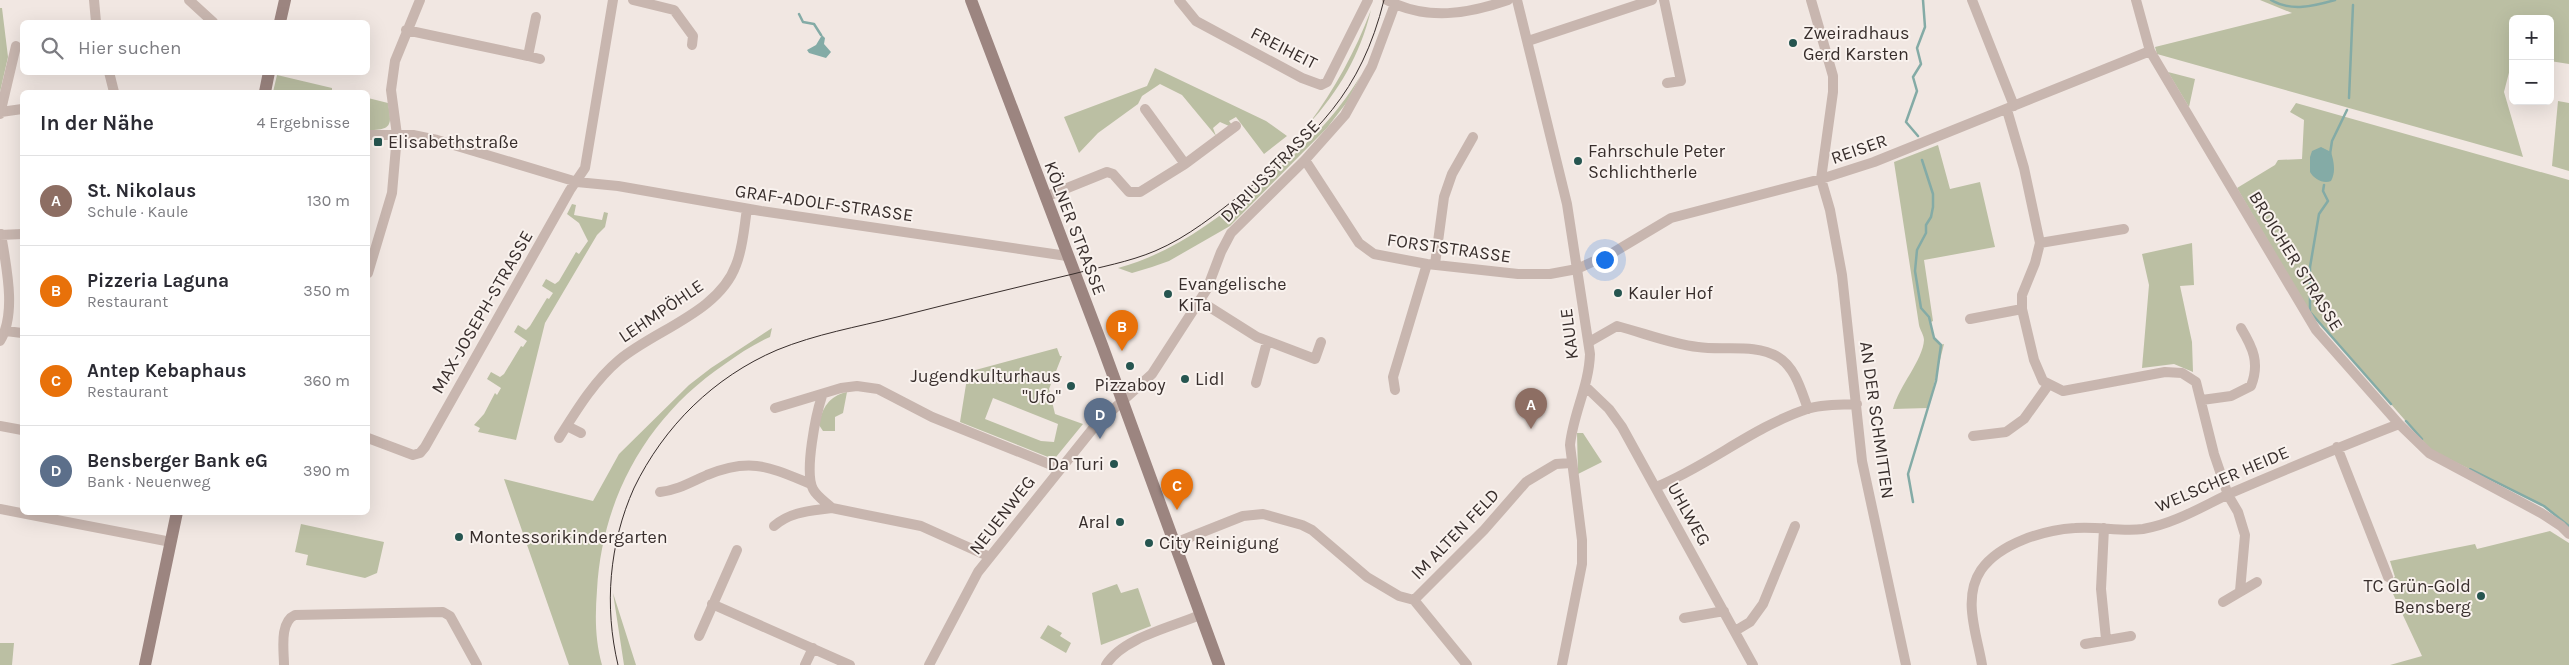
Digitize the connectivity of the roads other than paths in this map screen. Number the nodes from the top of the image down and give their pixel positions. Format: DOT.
graph roads {
  1 [pos="94,0"];
  2 [pos="189,0"];
  3 [pos="285,0"];
  4 [pos="420,0"];
  5 [pos="613,0"];
  6 [pos="633,0"];
  7 [pos="971,0"];
  8 [pos="1179,0"];
  9 [pos="1368,0"];
  10 [pos="1508,0"];
  11 [pos="1517,0"];
  12 [pos="1652,0"];
  13 [pos="1664,0"];
  14 [pos="1812,0"];
  15 [pos="1972,0"];
  16 [pos="2136,0"];
  17 [pos="1391,2"];
  18 [pos="536,17"];
  19 [pos="96,20"];
  20 [pos="211,20"];
  21 [pos="280,20"];
  22 [pos="406,30"];
  23 [pos="1528,41"];
  24 [pos="692,45"];
  25 [pos="16,46"];
  26 [pos="2150,51"];
  27 [pos="528,56"];
  28 [pos="540,59"];
  29 [pos="110,75"];
  30 [pos="269,75"];
  31 [pos="1667,83"];
  32 [pos="114,90"];
  33 [pos="266,90"];
  34 [pos="1145,108"];
  35 [pos="2010,108"];
  36 [pos="20,109"];
  37 [pos="0,113"];
  38 [pos="1236,126"];
  39 [pos="370,135"];
  40 [pos="397,136"];
  41 [pos="1473,137"];
  42 [pos="1305,160"];
  43 [pos="1185,164"];
  44 [pos="1820,179"];
  45 [pos="577,182"];
  46 [pos="1045,197"];
  47 [pos="747,209"];
  48 [pos="2124,229"];
  49 [pos="0,234"];
  50 [pos="20,234"];
  51 [pos="2040,243"];
  52 [pos="1067,256"];
  53 [pos="1431,264"];
  54 [pos="370,266"];
  55 [pos="1576,269"];
  56 [pos="1200,301"];
  57 [pos="2022,309"];
  58 [pos="1970,319"];
  59 [pos="2241,328"];
  60 [pos="6,332"];
  61 [pos="20,333"];
  62 [pos="0,341"];
  63 [pos="1267,342"];
  64 [pos="1321,342"];
  65 [pos="1589,342"];
  66 [pos="1256,383"];
  67 [pos="2049,384"];
  68 [pos="1586,387"];
  69 [pos="1395,390"];
  70 [pos="822,396"];
  71 [pos="1122,400"];
  72 [pos="2202,400"];
  73 [pos="1856,404"];
  74 [pos="775,408"];
  75 [pos="1808,408"];
  76 [pos="2399,424"];
  77 [pos="0,426"];
  78 [pos="567,426"];
  79 [pos="20,430"];
  80 [pos="581,433"];
  81 [pos="1973,436"];
  82 [pos="559,438"];
  83 [pos="370,439"];
  84 [pos="2338,447"];
  85 [pos="1572,463"];
  86 [pos="1059,468"];
  87 [pos="811,484"];
  88 [pos="1656,487"];
  89 [pos="660,492"];
  90 [pos="2228,495"];
  91 [pos="832,508"];
  92 [pos="0,509"];
  93 [pos="20,513"];
  94 [pos="31,515"];
  95 [pos="176,515"];
  96 [pos="774,526"];
  97 [pos="1795,526"];
  98 [pos="2104,528"];
  99 [pos="2569,534"];
  100 [pos="171,542"];
  101 [pos="1175,543"];
  102 [pos="737,550"];
  103 [pos="990,557"];
  104 [pos="2388,577"];
  105 [pos="2257,582"];
  106 [pos="2240,591"];
  107 [pos="1414,600"];
  108 [pos="2223,602"];
  109 [pos="712,604"];
  110 [pos="1724,611"];
  111 [pos="1200,615"];
  112 [pos="1684,618"];
  113 [pos="1735,631"];
  114 [pos="699,636"];
  115 [pos="2131,636"];
  116 [pos="2106,639"];
  117 [pos="2085,644"];
  118 [pos="813,648"];
  119 [pos="145,665"];
  120 [pos="284,665"];
  121 [pos="477,665"];
  122 [pos="804,665"];
  123 [pos="850,665"];
  124 [pos="929,665"];
  125 [pos="1106,665"];
  126 [pos="1219,665"];
  127 [pos="1467,665"];
  128 [pos="1562,665"];
  129 [pos="1753,665"];
  130 [pos="1906,665"];
  131 [pos="1982,665"];
  1 -- 19 [label="street"];
  2 -- 20 [label="street"];
  3 -- 21 [label="main road"];
  4 -- 22 [label="street"];
  5 -- 45 [label="street, MAX-JOSEPH-STRASSE"];
  6 -- 24 [label="street"];
  7 -- 46 [label="main road, KÖLNER STRASSE"];
  8 -- 9 [label="street, FREIHEIT"];
  10 -- 17 [label="street"];
  11 -- 23 [label="street, KAULE"];
  12 -- 23 [label="street"];
  13 -- 31 [label="street"];
  14 -- 44 [label="street"];
  15 -- 35 [label="street"];
  16 -- 26 [label="street, BROICHER STRASSE"];
  17 -- 42 [label="street, DARIUSSTRASSE"];
  18 -- 27 [label="street"];
  22 -- 27 [label="street"];
  22 -- 40 [label="street"];
  23 -- 55 [label="street, KAULE"];
  25 -- 37 [label="street"];
  26 -- 35 [label="street, REISER"];
  26 -- 76 [label="street, BROICHER STRASSE"];
  27 -- 28 [label="street"];
  29 -- 32 [label="street"];
  30 -- 33 [label="main road"];
  34 -- 43 [label="street"];
  35 -- 44 [label="street, REISER"];
  35 -- 51 [label="street"];
  36 -- 37 [label="street"];
  38 -- 43 [label="street"];
  39 -- 40 [label="street, GRAF-ADOLF-STRASSE"];
  40 -- 45 [label="street, GRAF-ADOLF-STRASSE"];
  40 -- 54 [label="street"];
  41 -- 53 [label="street"];
  42 -- 53 [label="street, FORSTSTRASSE"];
  42 -- 56 [label="street, DARIUSSTRASSE"];
  43 -- 46 [label="street"];
  44 -- 55 [label="street, REISER"];
  44 -- 73 [label="street, AN DER SCHMITTEN"];
  45 -- 47 [label="street, GRAF-ADOLF-STRASSE"];
  45 -- 83 [label="street, MAX-JOSEPH-STRASSE"];
  46 -- 52 [label="main road, KÖLNER STRASSE"];
  47 -- 52 [label="street, GRAF-ADOLF-STRASSE"];
  47 -- 78 [label="street, LEHMPÖHLE"];
  48 -- 51 [label="street"];
  49 -- 50 [label="street"];
  49 -- 60 [label="street"];
  51 -- 57 [label="street"];
  52 -- 71 [label="main road, KÖLNER STRASSE"];
  53 -- 55 [label="street, FORSTSTRASSE"];
  53 -- 69 [label="street"];
  55 -- 65 [label="street, KAULE"];
  56 -- 63 [label="street"];
  56 -- 71 [label="street, DARIUSSTRASSE"];
  57 -- 58 [label="street"];
  57 -- 67 [label="street"];
  59 -- 72 [label="street"];
  60 -- 61 [label="street"];
  60 -- 62 [label="street"];
  63 -- 64 [label="street"];
  63 -- 66 [label="street"];
  65 -- 68 [label="street, KAULE"];
  65 -- 75 [label="street"];
  67 -- 72 [label="street"];
  67 -- 81 [label="street"];
  68 -- 85 [label="street, KAULE"];
  68 -- 88 [label="street, UHLWEG"];
  70 -- 74 [label="street"];
  70 -- 86 [label="street"];
  70 -- 87 [label="street"];
  71 -- 86 [label="street, NEUENWEG"];
  71 -- 101 [label="main road, KÖLNER STRASSE"];
  72 -- 90 [label="street"];
  73 -- 75 [label="street"];
  73 -- 130 [label="street, AN DER SCHMITTEN"];
  75 -- 88 [label="street"];
  76 -- 84 [label="street, WELSCHER HEIDE"];
  76 -- 99 [label="street, BROICHER STRASSE"];
  77 -- 79 [label="street"];
  78 -- 80 [label="street"];
  78 -- 82 [label="street, LEHMPÖHLE"];
  84 -- 90 [label="street, WELSCHER HEIDE"];
  84 -- 104 [label="street"];
  85 -- 107 [label="street, IM ALTEN FELD"];
  85 -- 128 [label="street, KAULE"];
  86 -- 103 [label="street, NEUENWEG"];
  87 -- 89 [label="street"];
  87 -- 91 [label="street"];
  88 -- 110 [label="street, UHLWEG"];
  90 -- 98 [label="street, WELSCHER HEIDE"];
  90 -- 106 [label="street"];
  91 -- 96 [label="street"];
  91 -- 103 [label="street"];
  92 -- 93 [label="street"];
  94 -- 100 [label="street"];
  95 -- 100 [label="main road"];
  97 -- 113 [label="street"];
  98 -- 116 [label="street"];
  98 -- 131 [label="street, WELSCHER HEIDE"];
  100 -- 119 [label="main road"];
  101 -- 107 [label="street, IM ALTEN FELD"];
  101 -- 111 [label="main road, KÖLNER STRASSE"];
  102 -- 109 [label="street"];
  103 -- 124 [label="street, NEUENWEG"];
  105 -- 106 [label="street"];
  106 -- 108 [label="street"];
  107 -- 127 [label="street"];
  109 -- 114 [label="street"];
  109 -- 118 [label="street"];
  110 -- 112 [label="street"];
  110 -- 113 [label="street, UHLWEG"];
  111 -- 125 [label="street"];
  111 -- 126 [label="main road, KÖLNER STRASSE"];
  113 -- 129 [label="street, UHLWEG"];
  115 -- 116 [label="street"];
  116 -- 117 [label="street"];
  118 -- 122 [label="street"];
  118 -- 123 [label="street"];
  120 -- 121 [label="street"];
}
